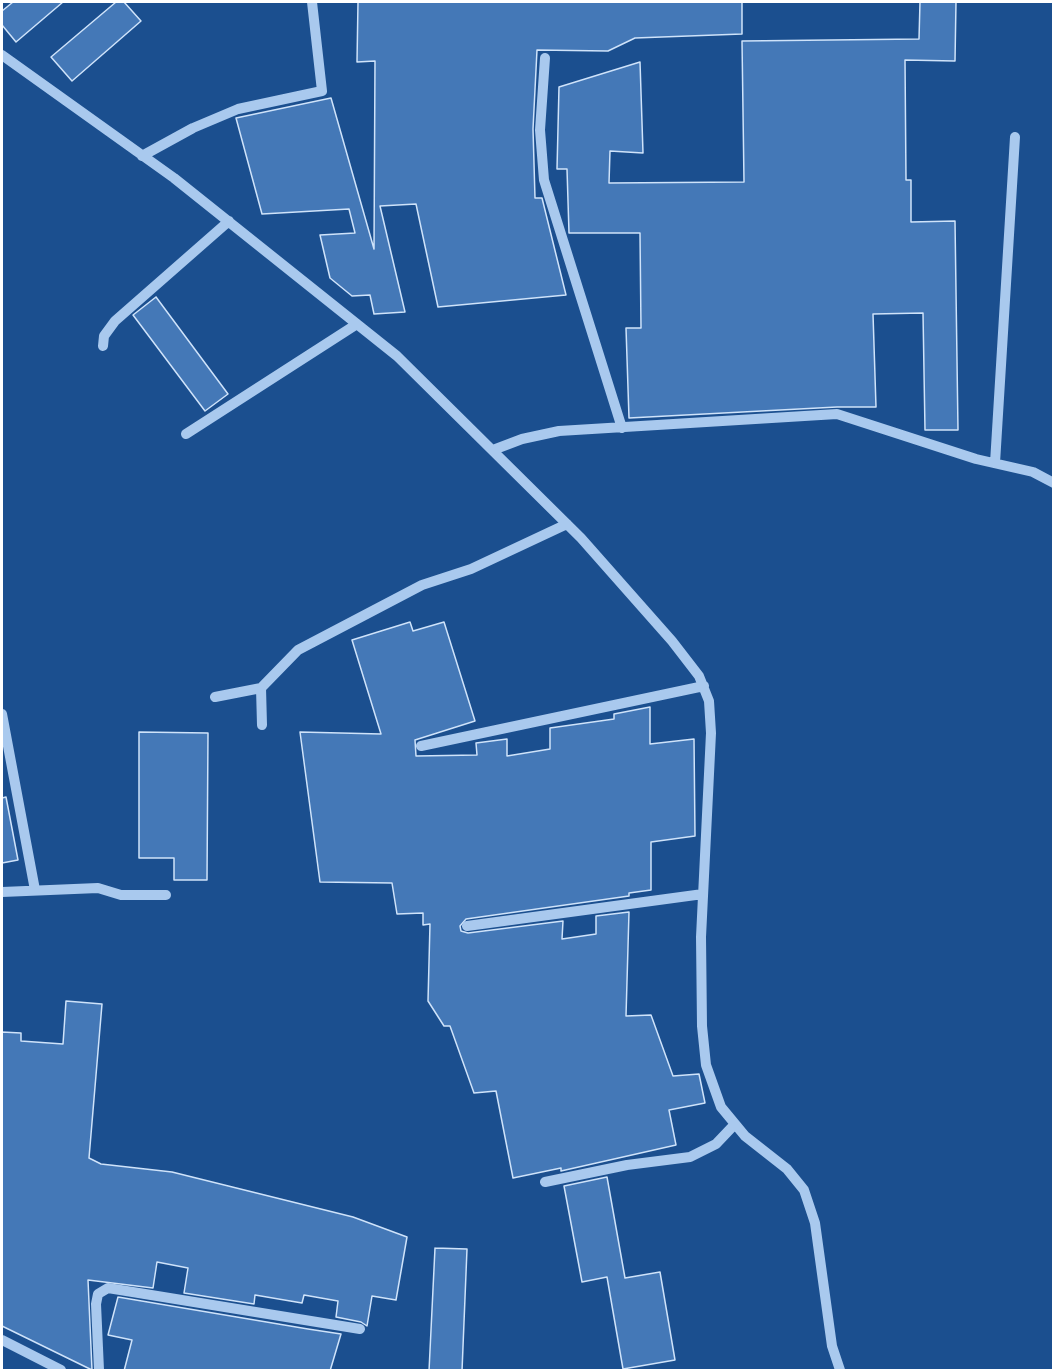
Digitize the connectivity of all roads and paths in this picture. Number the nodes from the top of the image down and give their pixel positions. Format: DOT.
graph roads {
  1 [pos="312,2"];
  2 [pos="2,55"];
  3 [pos="545,58"];
  4 [pos="1015,137"];
  5 [pos="142,156"];
  6 [pos="229,221"];
  7 [pos="357,324"];
  8 [pos="102,346"];
  9 [pos="622,428"];
  10 [pos="186,434"];
  11 [pos="493,450"];
  12 [pos="994,463"];
  13 [pos="1053,483"];
  14 [pos="567,524"];
  15 [pos="704,686"];
  16 [pos="261,688"];
  17 [pos="215,697"];
  18 [pos="2,714"];
  19 [pos="262,725"];
  20 [pos="421,746"];
  21 [pos="35,890"];
  22 [pos="2,892"];
  23 [pos="703,894"];
  24 [pos="166,895"];
  25 [pos="467,926"];
  26 [pos="735,1124"];
  27 [pos="544,1182"];
  28 [pos="360,1329"];
  29 [pos="2,1340"];
  30 [pos="61,1371"];
  31 [pos="99,1371"];
  32 [pos="840,1371"];
  1 -- 5 [label="street"];
  2 -- 5 [label="street"];
  3 -- 9 [label="street"];
  4 -- 12 [label="street"];
  5 -- 6 [label="street"];
  6 -- 7 [label="street"];
  6 -- 8 [label="street"];
  7 -- 10 [label="street"];
  7 -- 11 [label="street"];
  9 -- 11 [label="street"];
  9 -- 12 [label="street"];
  11 -- 14 [label="street"];
  12 -- 13 [label="street"];
  14 -- 15 [label="street"];
  14 -- 16 [label="street"];
  15 -- 20 [label="street"];
  15 -- 23 [label="street"];
  16 -- 17 [label="street"];
  16 -- 19 [label="street"];
  18 -- 21 [label="street"];
  21 -- 22 [label="street"];
  21 -- 24 [label="street"];
  23 -- 25 [label="street"];
  23 -- 26 [label="street"];
  26 -- 27 [label="street"];
  26 -- 32 [label="street"];
  28 -- 31 [label="street"];
  29 -- 30 [label="street"];
}
